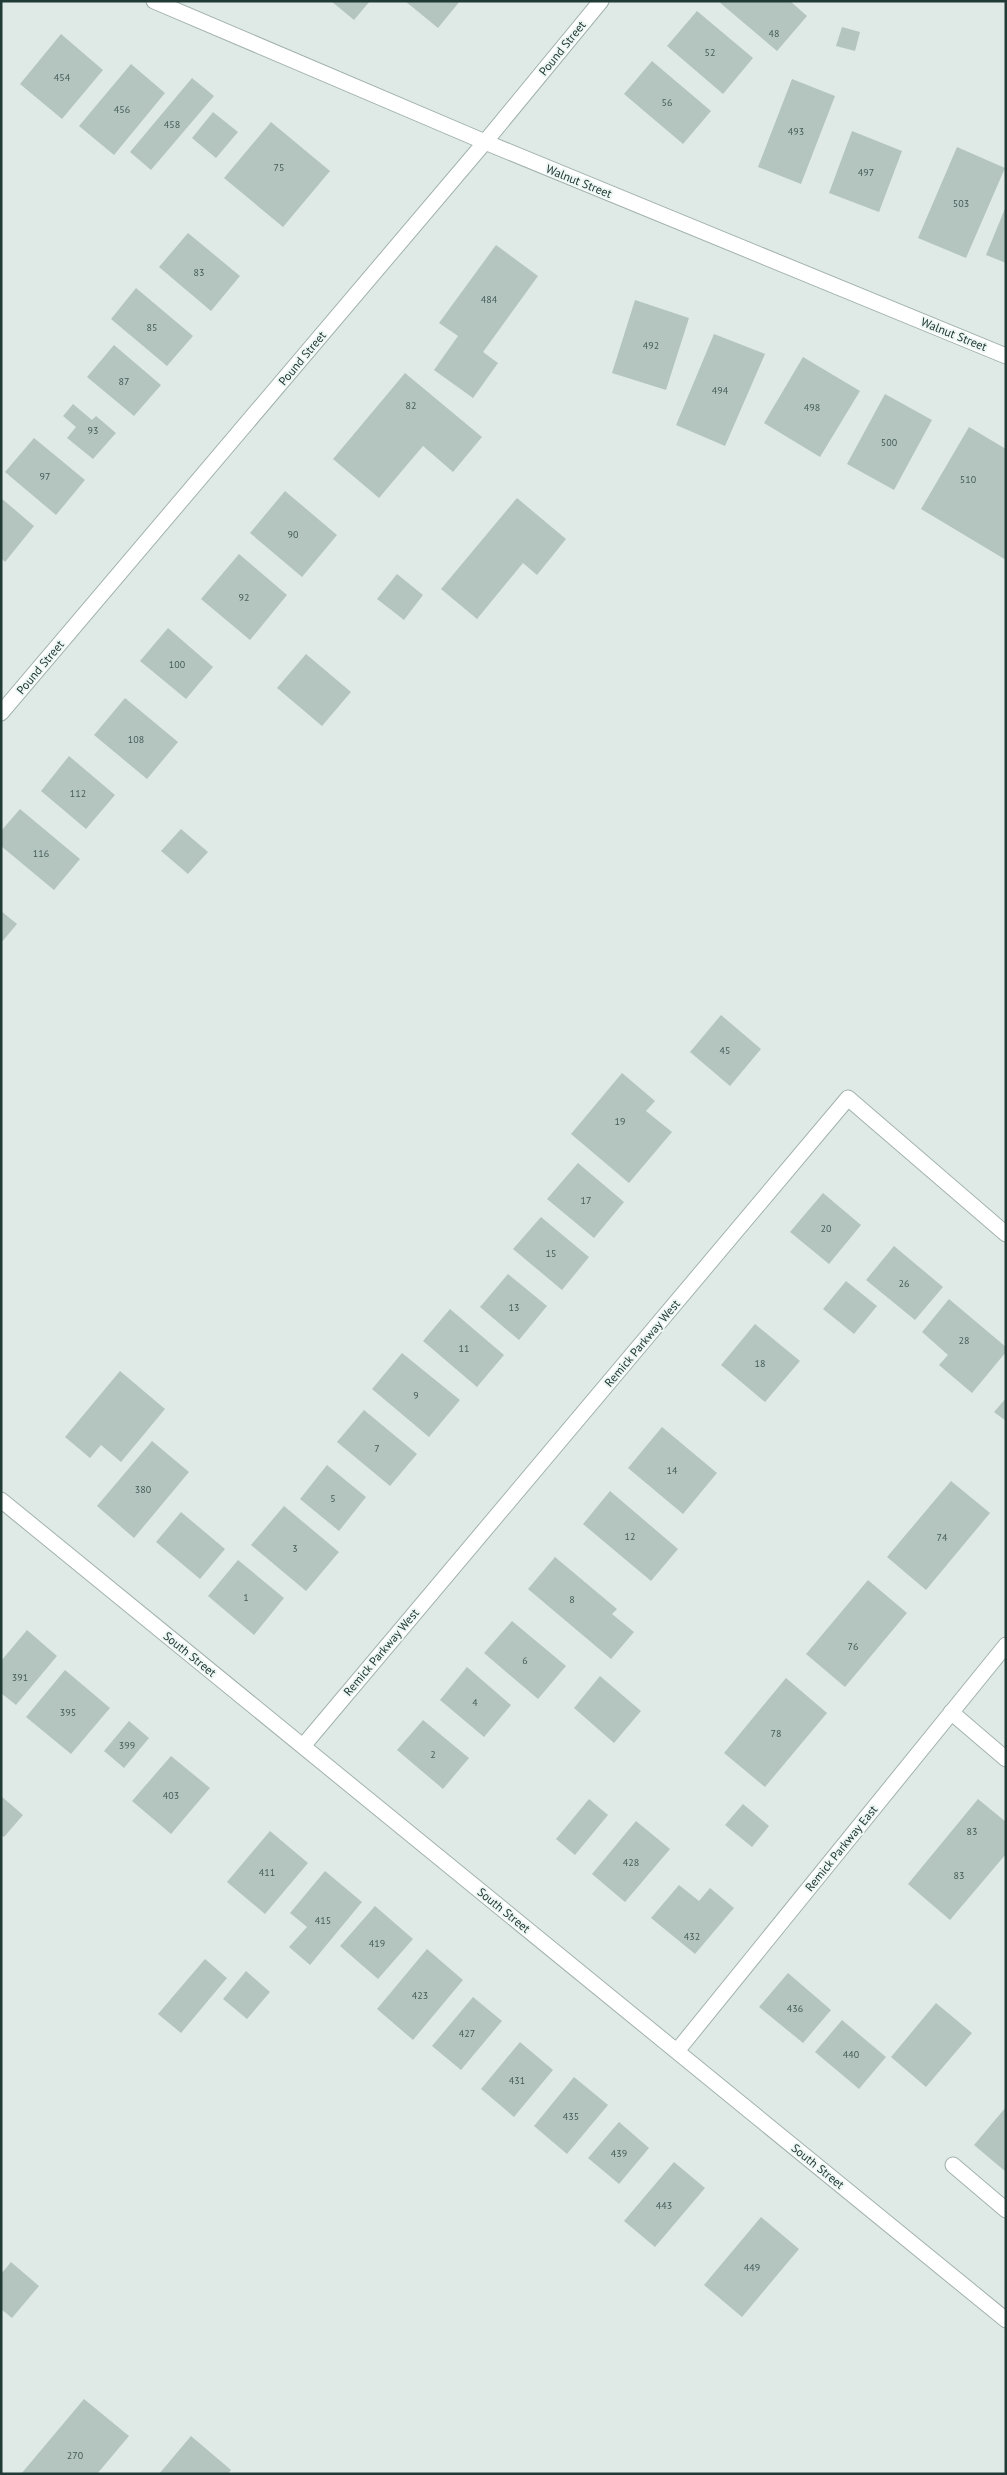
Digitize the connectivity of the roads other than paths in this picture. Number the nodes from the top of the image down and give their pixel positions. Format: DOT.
graph roads {
  1 [pos="154,1"];
  2 [pos="601,1"];
  3 [pos="485,142"];
  4 [pos="1006,356"];
  5 [pos="1,713"];
  6 [pos="1006,1234"];
  7 [pos="1,1500"];
  8 [pos="1006,1645"];
  9 [pos="951,1712"];
  10 [pos="303,1746"];
  11 [pos="1006,1759"];
  12 [pos="677,2051"];
  13 [pos="953,2165"];
  14 [pos="1006,2210"];
  15 [pos="1006,2320"];
  1 -- 3 [label="street, Walnut Street"];
  2 -- 3 [label="street, Pound Street"];
  3 -- 4 [label="street, Walnut Street"];
  3 -- 5 [label="street, Pound Street"];
  6 -- 10 [label="street, Remick Parkway West"];
  7 -- 10 [label="street, South Street"];
  8 -- 9 [label="street, Remick Parkway East"];
  9 -- 11 [label="street"];
  9 -- 12 [label="street, Remick Parkway East"];
  10 -- 12 [label="street, South Street"];
  12 -- 15 [label="street, South Street"];
  13 -- 14 [label="street"];
}
